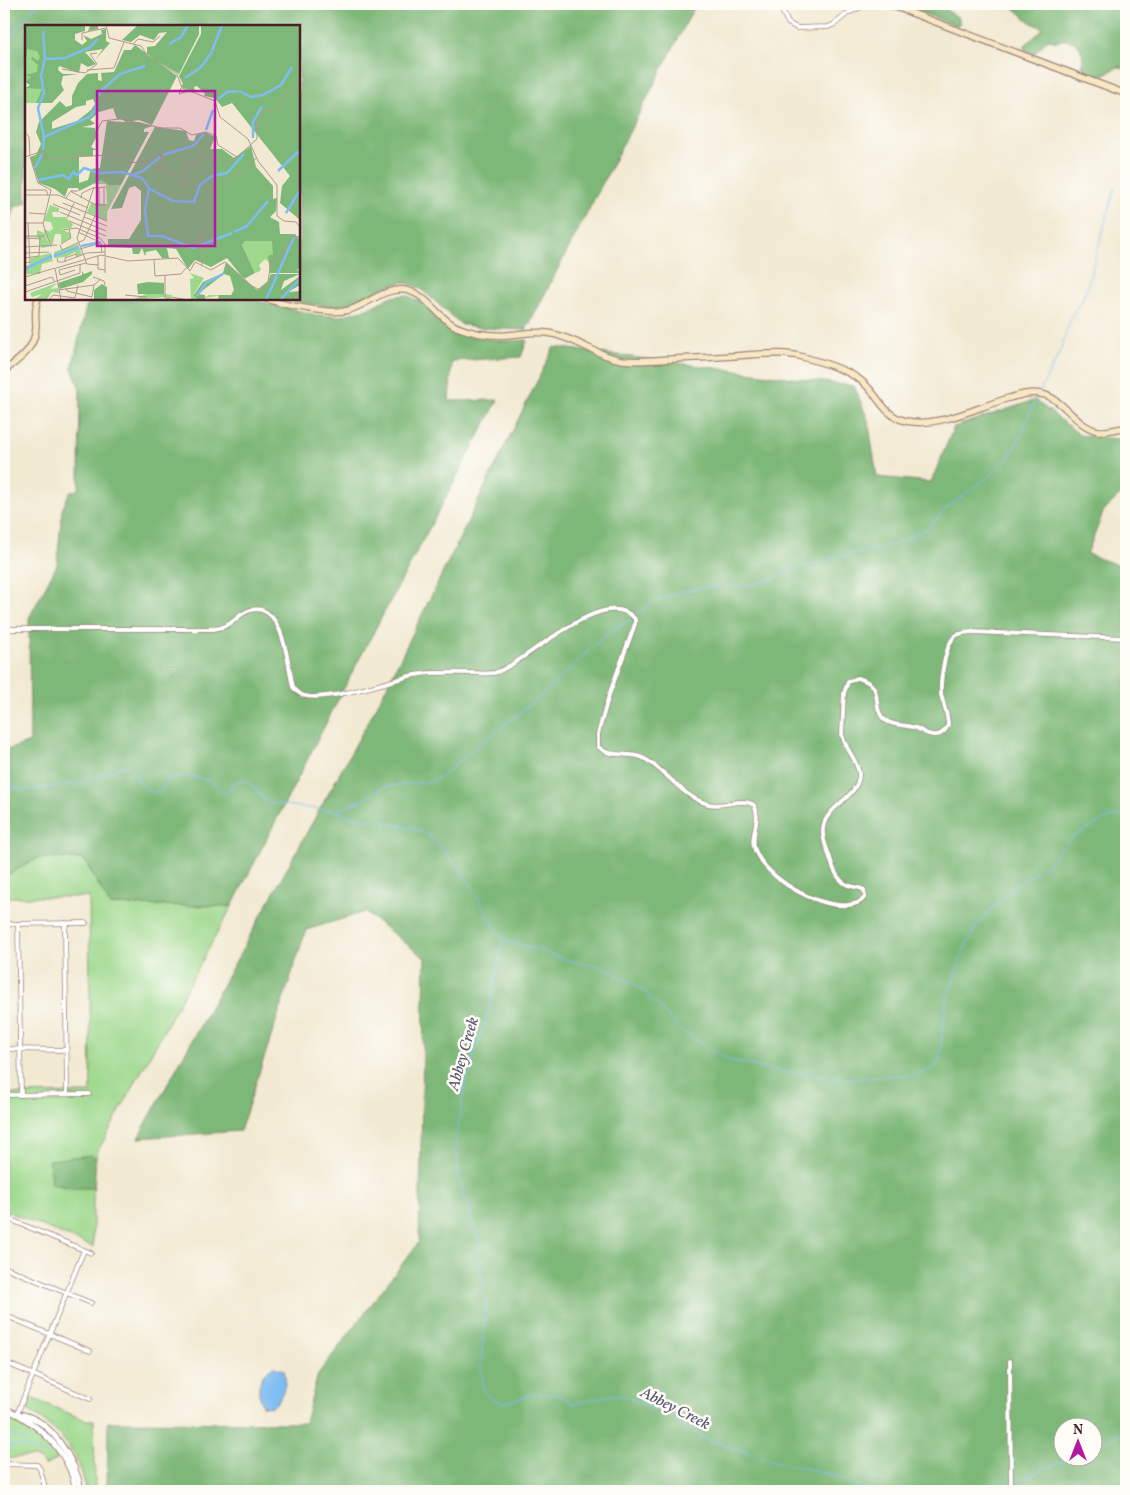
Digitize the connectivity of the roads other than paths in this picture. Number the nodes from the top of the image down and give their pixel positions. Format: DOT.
graph roads {
  1 [pos="787,4"];
  2 [pos="868,4"];
  3 [pos="888,4"];
  4 [pos="1126,94"];
  5 [pos="38,300"];
  6 [pos="271,300"];
  7 [pos="4,371"];
  8 [pos="1126,428"];
  9 [pos="4,629"];
  10 [pos="1126,638"];
  11 [pos="65,923"];
  12 [pos="86,923"];
  13 [pos="4,924"];
  14 [pos="18,924"];
  15 [pos="4,1049"];
  16 [pos="20,1050"];
  17 [pos="66,1050"];
  18 [pos="21,1094"];
  19 [pos="67,1094"];
  20 [pos="89,1094"];
  21 [pos="4,1095"];
  22 [pos="4,1217"];
  23 [pos="84,1250"];
  24 [pos="91,1253"];
  25 [pos="4,1267"];
  26 [pos="67,1293"];
  27 [pos="91,1303"];
  28 [pos="4,1315"];
  29 [pos="50,1334"];
  30 [pos="90,1351"];
  31 [pos="1010,1361"];
  32 [pos="4,1362"];
  33 [pos="33,1375"];
  34 [pos="90,1399"];
  35 [pos="4,1408"];
  36 [pos="17,1414"];
  37 [pos="4,1464"];
  38 [pos="46,1491"];
  39 [pos="76,1491"];
  40 [pos="81,1491"];
  41 [pos="1011,1491"];
  1 -- 2 [label="street"];
  3 -- 4 [label="main road"];
  5 -- 7 [label="main road"];
  6 -- 8 [label="main road"];
  9 -- 10 [label="street"];
  11 -- 12 [label="street"];
  11 -- 14 [label="street"];
  11 -- 17 [label="street"];
  13 -- 14 [label="street"];
  14 -- 16 [label="street"];
  15 -- 16 [label="street"];
  16 -- 17 [label="street"];
  16 -- 18 [label="street"];
  17 -- 19 [label="street"];
  18 -- 19 [label="street"];
  18 -- 21 [label="street"];
  19 -- 20 [label="street"];
  22 -- 23 [label="street"];
  23 -- 24 [label="street"];
  23 -- 26 [label="street"];
  25 -- 26 [label="street"];
  26 -- 27 [label="street"];
  26 -- 29 [label="street"];
  28 -- 29 [label="street"];
  29 -- 30 [label="street"];
  29 -- 33 [label="street"];
  31 -- 41 [label="street"];
  32 -- 33 [label="street"];
  33 -- 34 [label="street"];
  33 -- 36 [label="street"];
  35 -- 36 [label="street"];
  36 -- 39 [label="street"];
  36 -- 40 [label="street"];
  37 -- 38 [label="street"];
}
